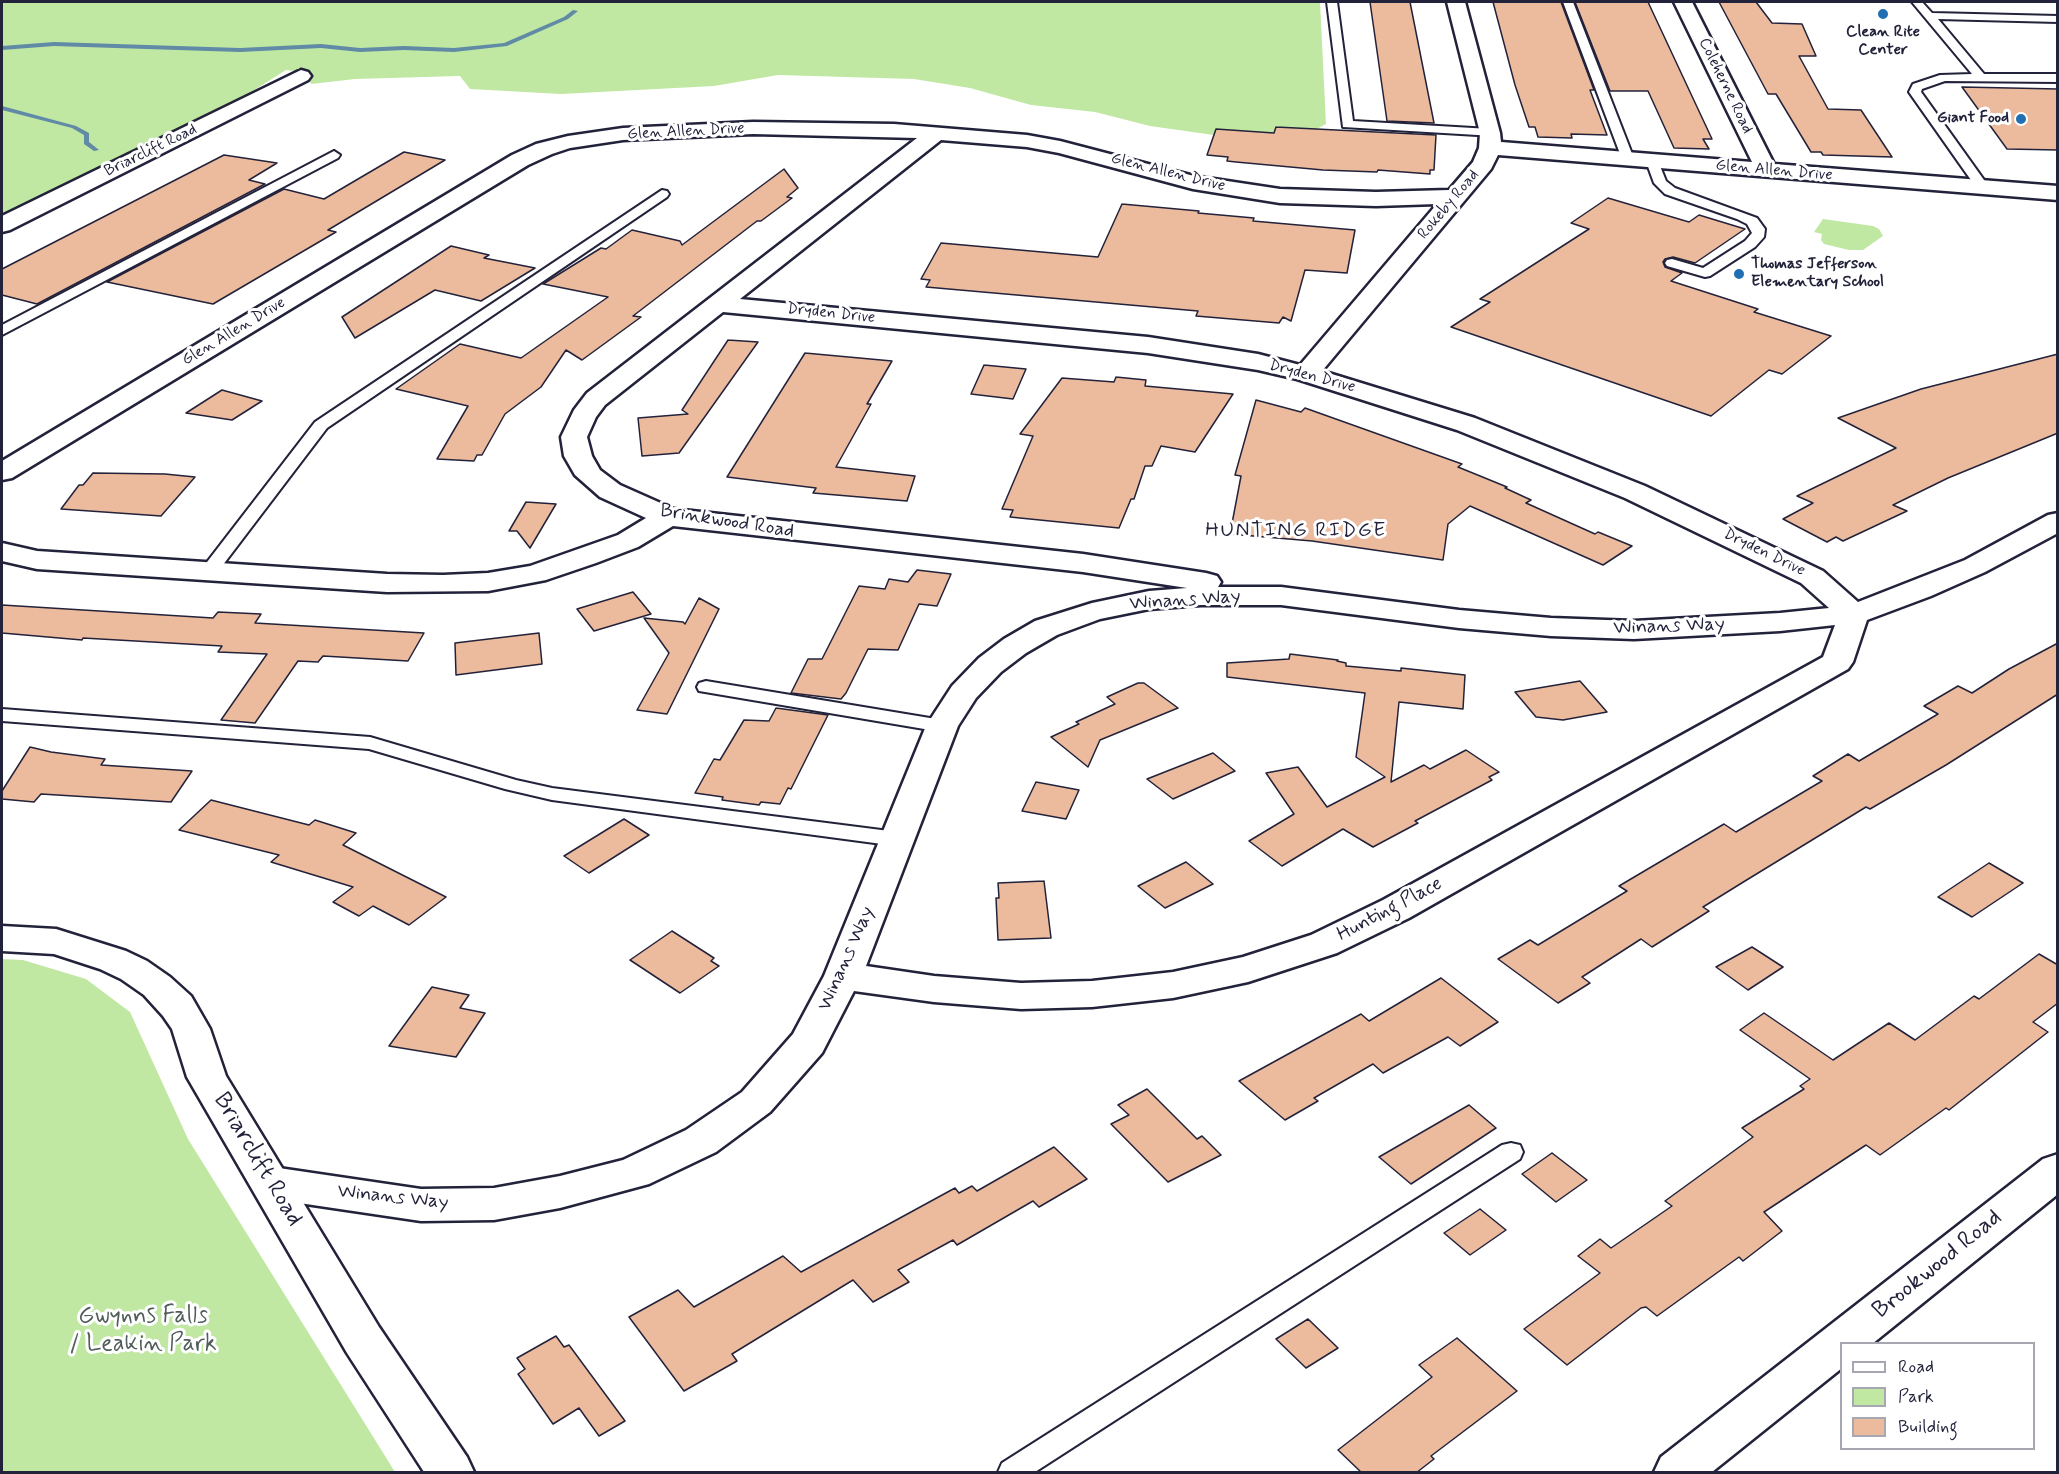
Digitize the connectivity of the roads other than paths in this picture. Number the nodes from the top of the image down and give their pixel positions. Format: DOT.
graph roads {
  1 [pos="1332,2"];
  2 [pos="1456,2"];
  3 [pos="1569,2"];
  4 [pos="1683,2"];
  5 [pos="1917,2"];
  6 [pos="1929,16"];
  7 [pos="2058,19"];
  8 [pos="1979,75"];
  9 [pos="301,76"];
  10 [pos="2058,78"];
  11 [pos="937,133"];
  12 [pos="1490,140"];
  13 [pos="334,155"];
  14 [pos="1628,159"];
  15 [pos="1652,161"];
  16 [pos="1767,171"];
  17 [pos="1983,187"];
  18 [pos="2058,193"];
  19 [pos="662,195"];
  20 [pos="1454,197"];
  21 [pos="2,225"];
  22 [pos="1672,263"];
  23 [pos="721,304"];
  24 [pos="2,331"];
  25 [pos="1306,374"];
  26 [pos="2,472"];
  27 [pos="668,517"];
  28 [pos="2058,521"];
  29 [pos="2,552"];
  30 [pos="210,570"];
  31 [pos="1281,596"];
  32 [pos="1854,614"];
  33 [pos="706,687"];
  34 [pos="2,715"];
  35 [pos="942,726"];
  36 [pos="897,839"];
  37 [pos="2,939"];
  38 [pos="843,976"];
  39 [pos="1511,1152"];
  40 [pos="2058,1170"];
  41 [pos="272,1183"];
  42 [pos="1842,1342"];
  43 [pos="1840,1344"];
  44 [pos="450,1473"];
  45 [pos="1012,1473"];
  46 [pos="1678,1473"];
  1 -- 12 [label="lane"];
  2 -- 12 [label="street"];
  3 -- 14 [label="lane"];
  4 -- 16 [label="street, Coleherne Road"];
  5 -- 6 [label="lane"];
  6 -- 7 [label="lane"];
  6 -- 8 [label="lane"];
  8 -- 10 [label="lane"];
  8 -- 17 [label="lane"];
  9 -- 21 [label="street, Briarclift Road"];
  11 -- 20 [label="street, Glen Allen Drive"];
  11 -- 23 [label="street, Brinkwood Road"];
  11 -- 26 [label="street, Glen Allen Drive"];
  12 -- 14 [label="street, Glen Allen Drive"];
  12 -- 20 [label="street, Rokeby Road"];
  13 -- 24 [label="lane"];
  14 -- 15 [label="street, Glen Allen Drive"];
  15 -- 16 [label="street, Glen Allen Drive"];
  15 -- 22 [label="lane"];
  16 -- 17 [label="street, Glen Allen Drive"];
  17 -- 18 [label="street, Glen Allen Drive"];
  19 -- 30 [label="lane"];
  20 -- 25 [label="street, Rokeby Road"];
  23 -- 25 [label="street, Dryden Drive"];
  23 -- 27 [label="street, Brinkwood Road"];
  25 -- 32 [label="street, Dryden Drive"];
  27 -- 30 [label="street"];
  27 -- 31 [label="street, Brinkwood Road"];
  28 -- 32 [label="street, Winans Way"];
  29 -- 30 [label="street"];
  31 -- 32 [label="street, Winans Way"];
  31 -- 35 [label="street, Winans Way"];
  32 -- 38 [label="street, Hunting Place"];
  33 -- 35 [label="lane"];
  34 -- 36 [label="lane"];
  35 -- 36 [label="street, Winans Way"];
  36 -- 38 [label="street, Winans Way"];
  37 -- 41 [label="street, Briarclift Road"];
  38 -- 41 [label="street, Winans Way"];
  39 -- 45 [label="lane"];
  40 -- 42 [label="street, Brookwood Road"];
  41 -- 44 [label="street, Briarclift Road"];
  43 -- 46 [label="street, Brookwood Road"];
}
